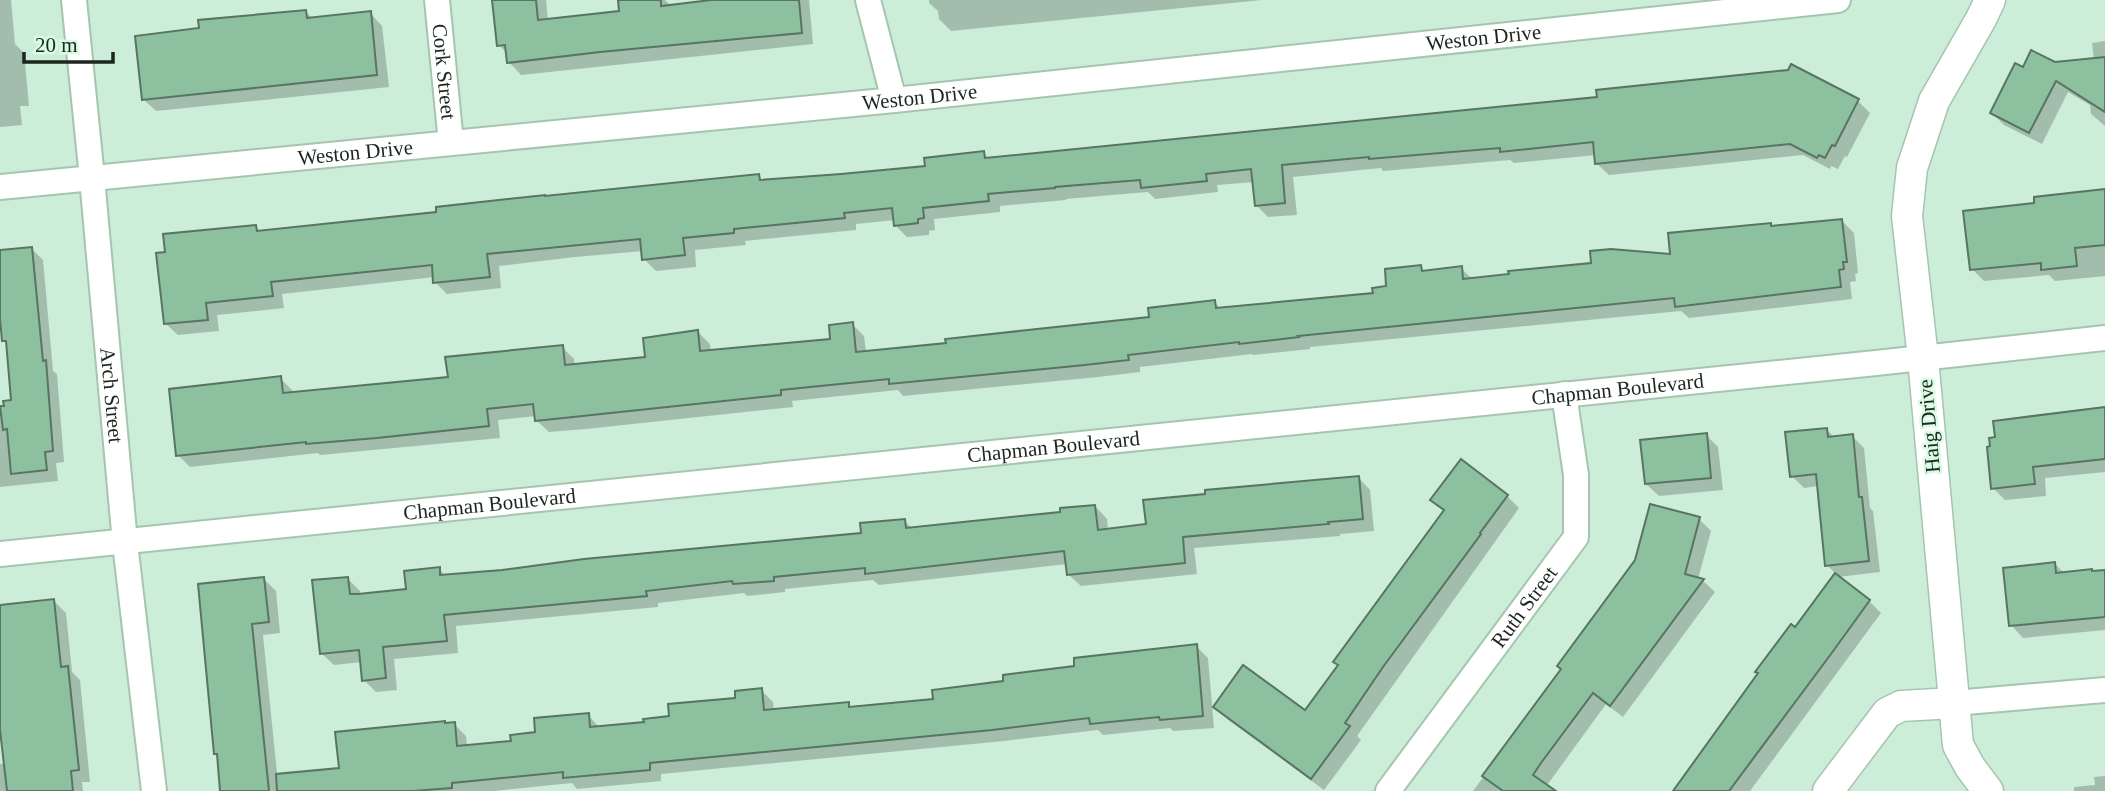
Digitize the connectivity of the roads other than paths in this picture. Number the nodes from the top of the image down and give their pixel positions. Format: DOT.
graph roads {
  1 [pos="74,0"];
  2 [pos="437,0"];
  3 [pos="868,0"];
  4 [pos="1838,0"];
  5 [pos="1990,0"];
  6 [pos="894,100"];
  7 [pos="451,143"];
  8 [pos="92,178"];
  9 [pos="0,187"];
  10 [pos="2105,338"];
  11 [pos="1923,359"];
  12 [pos="1564,394"];
  13 [pos="125,542"];
  14 [pos="0,554"];
  15 [pos="2105,690"];
  16 [pos="1954,703"];
  17 [pos="153,791"];
  18 [pos="1388,791"];
  19 [pos="1828,791"];
  20 [pos="1989,791"];
  1 -- 8 [label="street, Arch Street"];
  2 -- 7 [label="street, Cork Street"];
  3 -- 6 [label="street"];
  4 -- 6 [label="street, Weston Drive"];
  5 -- 11 [label="street, Haig Drive"];
  6 -- 7 [label="street, Weston Drive"];
  7 -- 8 [label="street, Weston Drive"];
  8 -- 9 [label="street, Weston Drive"];
  8 -- 13 [label="street, Arch Street"];
  10 -- 11 [label="street, Chapman Boulevard"];
  11 -- 12 [label="street, Chapman Boulevard"];
  11 -- 16 [label="street, Haig Drive"];
  12 -- 13 [label="street, Chapman Boulevard"];
  12 -- 18 [label="street, Ruth Street"];
  13 -- 14 [label="street, Chapman Boulevard"];
  13 -- 17 [label="street, Arch Street"];
  15 -- 16 [label="street"];
  16 -- 19 [label="street"];
  16 -- 20 [label="street, Haig Drive"];
}
